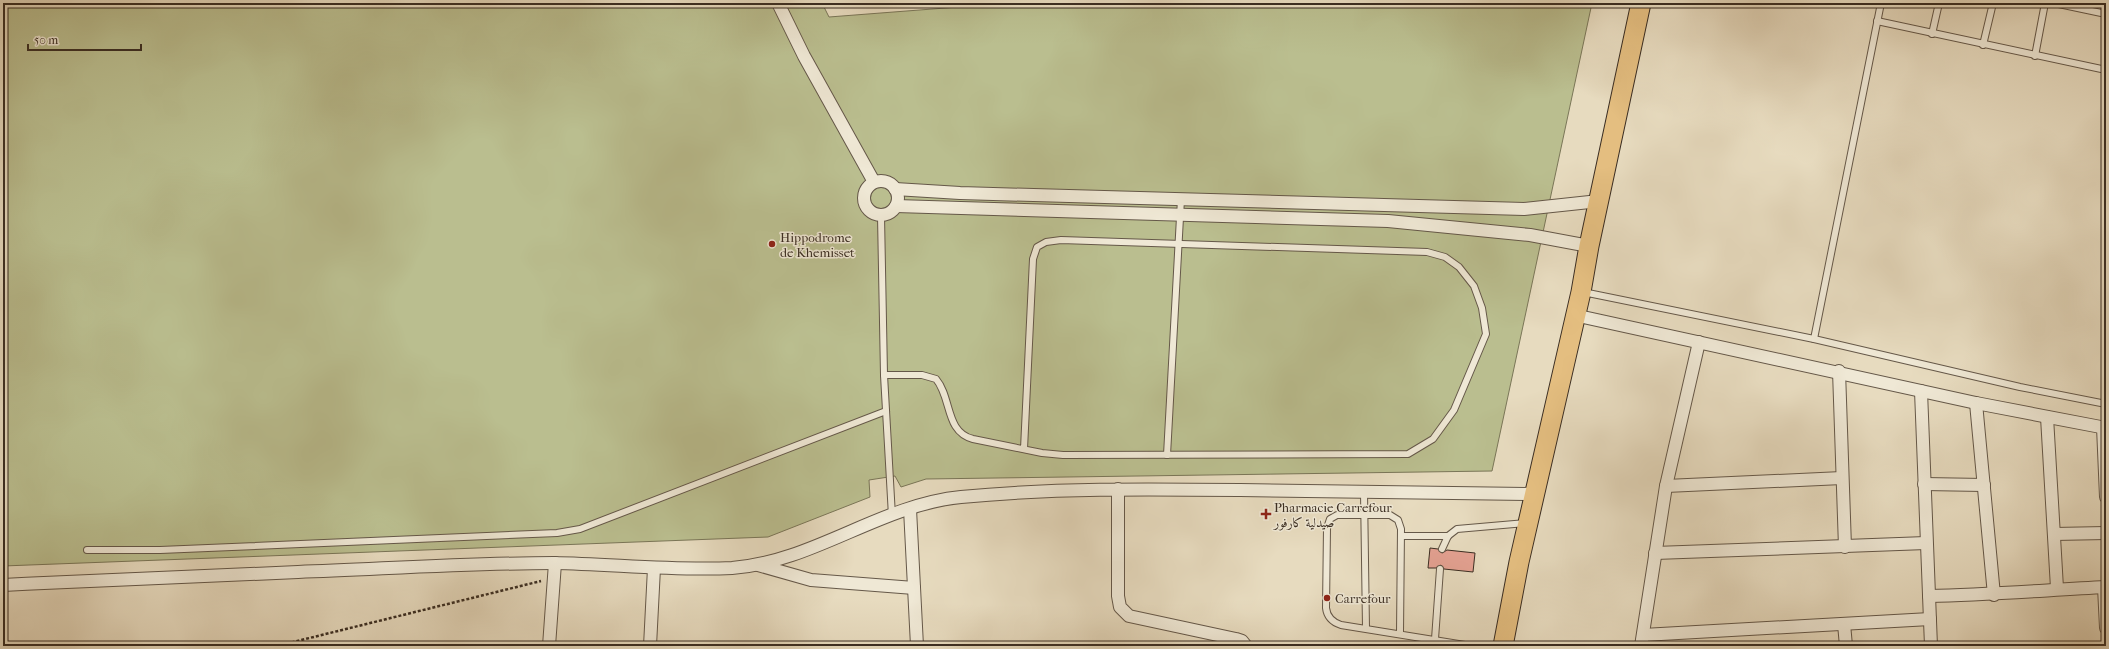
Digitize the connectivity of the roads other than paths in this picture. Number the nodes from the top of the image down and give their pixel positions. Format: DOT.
graph roads {
  1 [pos="778,3"];
  2 [pos="1641,3"];
  3 [pos="1881,3"];
  4 [pos="1939,3"];
  5 [pos="1993,3"];
  6 [pos="2045,3"];
  7 [pos="2054,3"];
  8 [pos="2106,14"];
  9 [pos="1877,21"];
  10 [pos="1932,34"];
  11 [pos="1983,45"];
  12 [pos="2035,56"];
  13 [pos="2106,70"];
  14 [pos="874,182"];
  15 [pos="895,189"];
  16 [pos="1181,199"];
  17 [pos="1599,201"];
  18 [pos="896,206"];
  19 [pos="882,216"];
  20 [pos="1179,216"];
  21 [pos="1177,245"];
  22 [pos="1589,246"];
  23 [pos="1581,292"];
  24 [pos="1574,315"];
  25 [pos="1814,339"];
  26 [pos="1699,342"];
  27 [pos="1839,372"];
  28 [pos="884,375"];
  29 [pos="1922,391"];
  30 [pos="1976,403"];
  31 [pos="2106,404"];
  32 [pos="886,410"];
  33 [pos="2047,416"];
  34 [pos="2104,427"];
  35 [pos="1024,449"];
  36 [pos="1167,455"];
  37 [pos="1842,478"];
  38 [pos="1924,484"];
  39 [pos="1984,485"];
  40 [pos="1666,486"];
  41 [pos="1118,489"];
  42 [pos="1364,492"];
  43 [pos="1535,494"];
  44 [pos="2106,497"];
  45 [pos="910,508"];
  46 [pos="1365,514"];
  47 [pos="892,516"];
  48 [pos="1528,523"];
  49 [pos="2106,533"];
  50 [pos="2054,534"];
  51 [pos="1401,536"];
  52 [pos="1448,536"];
  53 [pos="1926,543"];
  54 [pos="1845,547"];
  55 [pos="1442,549"];
  56 [pos="87,550"];
  57 [pos="1655,553"];
  58 [pos="555,563"];
  59 [pos="757,565"];
  60 [pos="654,568"];
  61 [pos="1440,569"];
  62 [pos="3,585"];
  63 [pos="2105,587"];
  64 [pos="914,588"];
  65 [pos="2057,588"];
  66 [pos="1994,595"];
  67 [pos="1929,596"];
  68 [pos="1930,619"];
  69 [pos="1844,624"];
  70 [pos="1366,628"];
  71 [pos="2106,628"];
  72 [pos="1400,633"];
  73 [pos="1435,639"];
  74 [pos="1642,641"];
  75 [pos="549,646"];
  76 [pos="650,646"];
  77 [pos="917,646"];
  78 [pos="1246,646"];
  79 [pos="1472,646"];
  80 [pos="1503,646"];
  81 [pos="1846,646"];
  82 [pos="1931,646"];
  1 -- 14 [label="street"];
  2 -- 17 [label="main road"];
  3 -- 9 [label="lane"];
  4 -- 10 [label="lane"];
  5 -- 11 [label="lane"];
  6 -- 12 [label="lane"];
  7 -- 8 [label="lane"];
  9 -- 10 [label="lane"];
  9 -- 25 [label="lane"];
  10 -- 11 [label="lane"];
  11 -- 12 [label="lane"];
  12 -- 13 [label="lane"];
  14 -- 15 [label="street"];
  14 -- 19 [label="street"];
  15 -- 16 [label="street"];
  15 -- 18 [label="street"];
  16 -- 17 [label="street"];
  16 -- 20 [label="lane"];
  17 -- 22 [label="main road"];
  18 -- 19 [label="street"];
  18 -- 20 [label="street"];
  19 -- 28 [label="lane"];
  20 -- 21 [label="lane"];
  20 -- 22 [label="street"];
  21 -- 35 [label="lane"];
  21 -- 36 [label="lane"];
  21 -- 36 [label="lane"];
  22 -- 23 [label="main road"];
  23 -- 24 [label="main road"];
  23 -- 25 [label="lane"];
  24 -- 26 [label="street"];
  24 -- 43 [label="main road"];
  25 -- 31 [label="lane"];
  26 -- 27 [label="street"];
  26 -- 40 [label="street"];
  27 -- 29 [label="street"];
  27 -- 37 [label="street"];
  28 -- 32 [label="lane"];
  28 -- 35 [label="lane"];
  29 -- 30 [label="street"];
  29 -- 38 [label="street"];
  30 -- 33 [label="street"];
  30 -- 39 [label="street"];
  32 -- 47 [label="lane"];
  32 -- 56 [label="lane"];
  33 -- 34 [label="street"];
  33 -- 50 [label="street"];
  34 -- 44 [label="street"];
  35 -- 36 [label="lane"];
  37 -- 40 [label="street"];
  37 -- 54 [label="street"];
  38 -- 39 [label="street"];
  38 -- 53 [label="street"];
  39 -- 66 [label="street"];
  40 -- 57 [label="street"];
  41 -- 42 [label="street"];
  41 -- 45 [label="street"];
  41 -- 78 [label="street"];
  42 -- 43 [label="street"];
  42 -- 46 [label="lane"];
  43 -- 48 [label="main road"];
  45 -- 47 [label="street"];
  45 -- 64 [label="street"];
  46 -- 51 [label="lane"];
  46 -- 70 [label="lane"];
  46 -- 70 [label="lane"];
  47 -- 59 [label="street"];
  48 -- 52 [label="lane"];
  48 -- 80 [label="main road"];
  49 -- 50 [label="street"];
  50 -- 65 [label="street"];
  51 -- 52 [label="lane"];
  51 -- 72 [label="lane"];
  52 -- 55 [label="lane"];
  53 -- 54 [label="street"];
  53 -- 67 [label="street"];
  54 -- 57 [label="street"];
  57 -- 74 [label="street"];
  58 -- 60 [label="street"];
  58 -- 62 [label="street"];
  58 -- 75 [label="street"];
  59 -- 60 [label="street"];
  59 -- 64 [label="street"];
  60 -- 76 [label="street"];
  61 -- 73 [label="lane"];
  63 -- 65 [label="street"];
  63 -- 71 [label="street"];
  64 -- 77 [label="street"];
  65 -- 66 [label="street"];
  66 -- 67 [label="street"];
  67 -- 68 [label="street"];
  68 -- 69 [label="street"];
  68 -- 82 [label="street"];
  69 -- 74 [label="street"];
  69 -- 81 [label="street"];
  70 -- 72 [label="lane"];
  72 -- 73 [label="lane"];
  73 -- 79 [label="lane"];
}
